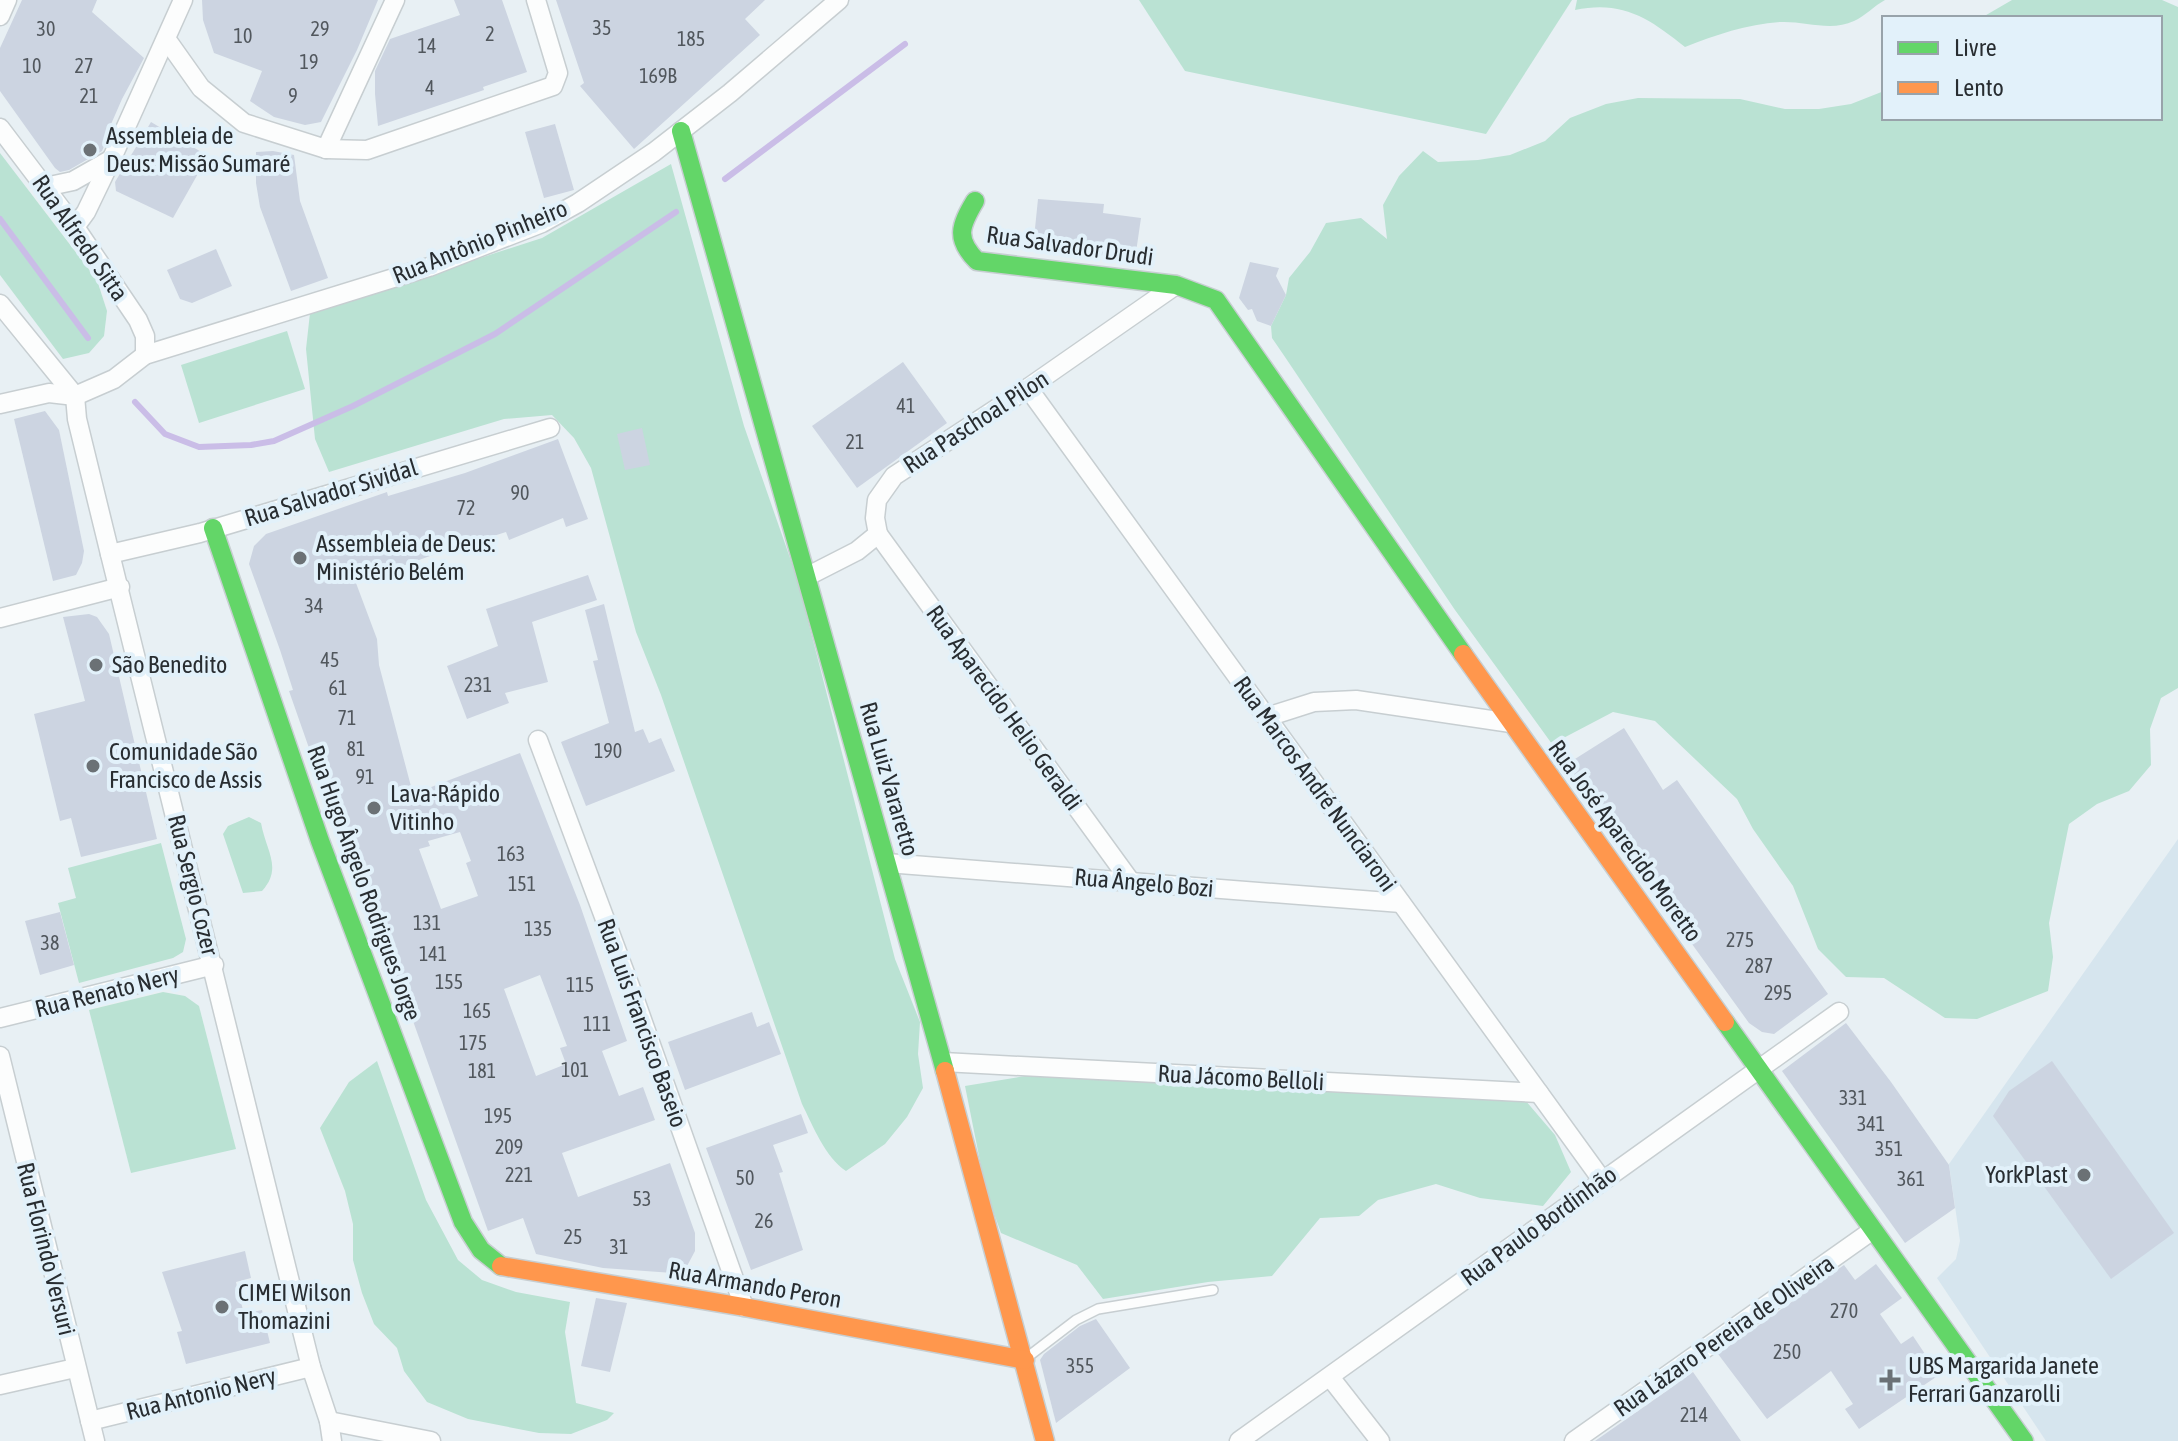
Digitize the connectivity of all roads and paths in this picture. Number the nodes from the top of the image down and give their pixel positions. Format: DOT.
graph roads {
  1 [pos="7,0"];
  2 [pos="395,0"];
  3 [pos="536,0"];
  4 [pos="839,0"];
  5 [pos="181,2"];
  6 [pos="0,16"];
  7 [pos="167,40"];
  8 [pos="0,128"];
  9 [pos="681,131"];
  10 [pos="326,149"];
  11 [pos="112,158"];
  12 [pos="45,187"];
  13 [pos="975,201"];
  14 [pos="75,227"];
  15 [pos="1176,285"];
  16 [pos="0,304"];
  17 [pos="145,355"];
  18 [pos="1028,388"];
  19 [pos="75,396"];
  20 [pos="0,404"];
  21 [pos="550,428"];
  22 [pos="213,528"];
  23 [pos="878,534"];
  24 [pos="110,554"];
  25 [pos="808,576"];
  26 [pos="120,587"];
  27 [pos="0,618"];
  28 [pos="1267,717"];
  29 [pos="1511,723"];
  30 [pos="538,740"];
  31 [pos="887,863"];
  32 [pos="1131,882"];
  33 [pos="1401,903"];
  34 [pos="214,965"];
  35 [pos="1839,1012"];
  36 [pos="0,1018"];
  37 [pos="0,1056"];
  38 [pos="943,1062"];
  39 [pos="1758,1068"];
  40 [pos="1539,1093"];
  41 [pos="1602,1180"];
  42 [pos="1873,1230"];
  43 [pos="481,1250"];
  44 [pos="1213,1290"];
  45 [pos="744,1307"];
  46 [pos="1025,1360"];
  47 [pos="311,1367"];
  48 [pos="75,1368"];
  49 [pos="1330,1377"];
  50 [pos="0,1385"];
  51 [pos="90,1421"];
  52 [pos="329,1421"];
  53 [pos="95,1441"];
  54 [pos="332,1441"];
  55 [pos="431,1441"];
  56 [pos="1045,1441"];
  57 [pos="1239,1441"];
  58 [pos="1380,1441"];
  59 [pos="1574,1441"];
  60 [pos="2024,1441"];
  1 -- 6 [label="street"];
  2 -- 10 [label="street"];
  3 -- 10 [label="street"];
  4 -- 9 [label="street, Rua Antônio Pinheiro"];
  5 -- 7 [label="street"];
  7 -- 10 [label="street"];
  7 -- 11 [label="street"];
  8 -- 12 [label="street, Rua Alfredo Sitta"];
  9 -- 17 [label="street, Rua Antônio Pinheiro"];
  9 -- 25 [label="street, Rua Luiz Vararetto"];
  11 -- 12 [label="street"];
  11 -- 14 [label="street"];
  12 -- 14 [label="street, Rua Alfredo Sitta"];
  13 -- 15 [label="street, Rua Salvador Drudi"];
  14 -- 17 [label="street, Rua Alfredo Sitta"];
  15 -- 18 [label="street, Rua Paschoal Pilon"];
  15 -- 29 [label="street, Rua José Aparecido Moretto"];
  16 -- 19 [label="street"];
  17 -- 19 [label="street, Rua Antônio Pinheiro"];
  18 -- 23 [label="street, Rua Paschoal Pilon"];
  18 -- 28 [label="street, Rua Marcos André Nunciaroni"];
  19 -- 20 [label="street"];
  19 -- 24 [label="street, Rua Sergio Cozer"];
  21 -- 22 [label="street, Rua Salvador Sividal"];
  22 -- 24 [label="street, Rua Salvador Sividal"];
  22 -- 43 [label="street, Rua Hugo Ângelo Rodrigues Jorge"];
  23 -- 25 [label="street"];
  23 -- 32 [label="street, Rua Aparecido Helio Geraldi"];
  24 -- 26 [label="street, Rua Sergio Cozer"];
  25 -- 31 [label="street, Rua Luiz Vararetto"];
  26 -- 27 [label="street"];
  26 -- 34 [label="street, Rua Sergio Cozer"];
  28 -- 29 [label="street"];
  28 -- 33 [label="street, Rua Marcos André Nunciaroni"];
  29 -- 39 [label="street, Rua José Aparecido Moretto"];
  30 -- 45 [label="street, Rua Luis Francisco Baseio"];
  31 -- 32 [label="street, Rua Ângelo Bozi"];
  31 -- 38 [label="street, Rua Luiz Vararetto"];
  32 -- 33 [label="street, Rua Ângelo Bozi"];
  33 -- 40 [label="street, Rua Marcos André Nunciaroni"];
  34 -- 36 [label="street, Rua Renato Nery"];
  34 -- 47 [label="street, Rua Sergio Cozer"];
  35 -- 39 [label="street, Rua Paulo Bordinhão"];
  37 -- 48 [label="street, Rua Florindo Versuri"];
  38 -- 40 [label="street, Rua Jácomo Belloli"];
  38 -- 46 [label="street, Rua Luiz Vararetto"];
  39 -- 41 [label="street, Rua Paulo Bordinhão"];
  39 -- 42 [label="street, Rua José Aparecido Moretto"];
  40 -- 41 [label="street, Rua Marcos André Nunciaroni"];
  41 -- 49 [label="street, Rua Paulo Bordinhão"];
  42 -- 59 [label="street, Rua Lázaro Pereira de Oliveira"];
  42 -- 60 [label="street, Rua José Aparecido Moretto"];
  43 -- 45 [label="street, Rua Armando Peron"];
  44 -- 46 [label="lane"];
  45 -- 46 [label="street, Rua Armando Peron"];
  46 -- 56 [label="street, Rua Luiz Vararetto"];
  47 -- 51 [label="street, Rua Antonio Nery"];
  47 -- 52 [label="street, Rua Sergio Cozer"];
  48 -- 50 [label="street"];
  48 -- 51 [label="street, Rua Florindo Versuri"];
  49 -- 57 [label="street, Rua Paulo Bordinhão"];
  49 -- 58 [label="street"];
  51 -- 53 [label="street, Rua Florindo Versuri"];
  52 -- 54 [label="street, Rua Sergio Cozer"];
  52 -- 55 [label="street"];
}
